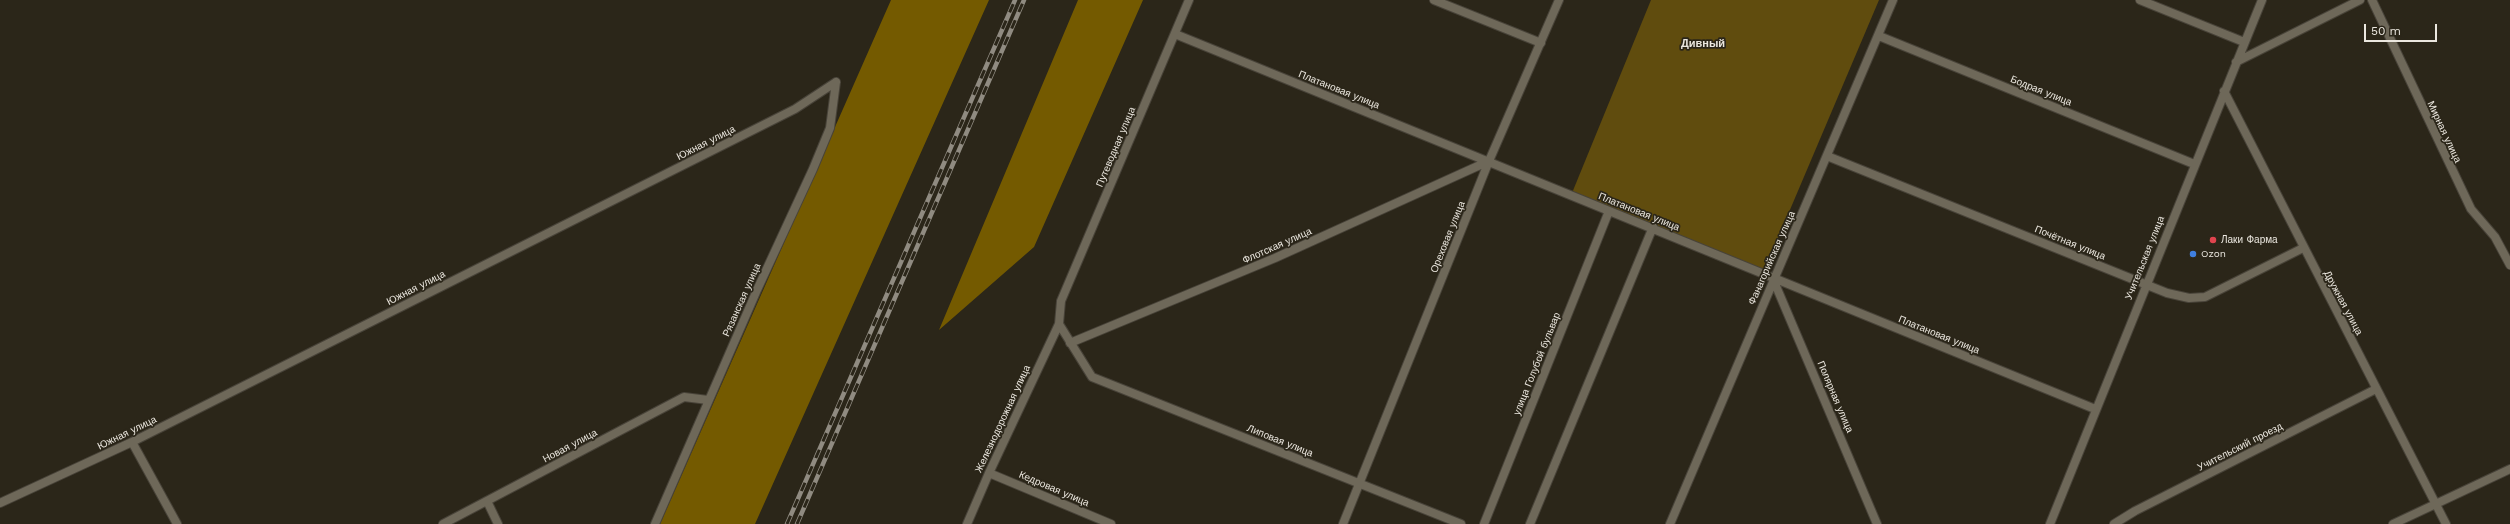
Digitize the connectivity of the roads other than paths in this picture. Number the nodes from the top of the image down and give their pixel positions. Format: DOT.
graph roads {
  1 [pos="1189,0"];
  2 [pos="1434,0"];
  3 [pos="1559,0"];
  4 [pos="1893,0"];
  5 [pos="2140,0"];
  6 [pos="2262,0"];
  7 [pos="2360,0"];
  8 [pos="2372,0"];
  9 [pos="1175,34"];
  10 [pos="1880,36"];
  11 [pos="2244,42"];
  12 [pos="1541,43"];
  13 [pos="2236,62"];
  14 [pos="836,82"];
  15 [pos="2224,91"];
  16 [pos="1827,156"];
  17 [pos="1490,162"];
  18 [pos="2194,164"];
  19 [pos="1609,211"];
  20 [pos="1653,227"];
  21 [pos="2303,248"];
  22 [pos="2510,265"];
  23 [pos="1773,279"];
  24 [pos="2146,284"];
  25 [pos="1059,324"];
  26 [pos="1070,343"];
  27 [pos="2376,389"];
  28 [pos="708,400"];
  29 [pos="2095,409"];
  30 [pos="132,442"];
  31 [pos="2510,469"];
  32 [pos="988,473"];
  33 [pos="1360,484"];
  34 [pos="487,502"];
  35 [pos="0,503"];
  36 [pos="2436,504"];
  37 [pos="177,524"];
  38 [pos="443,524"];
  39 [pos="498,524"];
  40 [pos="654,524"];
  41 [pos="967,524"];
  42 [pos="1111,524"];
  43 [pos="1343,524"];
  44 [pos="1461,524"];
  45 [pos="1484,524"];
  46 [pos="1530,524"];
  47 [pos="1670,524"];
  48 [pos="1877,524"];
  49 [pos="2050,524"];
  50 [pos="2114,524"];
  51 [pos="2393,524"];
  52 [pos="2446,524"];
  1 -- 9 [label="street, Путеводная улица"];
  2 -- 12 [label="street"];
  3 -- 12 [label="street, Ореховая улица"];
  4 -- 10 [label="street, Фанагорийская улица"];
  5 -- 11 [label="street"];
  6 -- 11 [label="street, Учительская улица"];
  7 -- 13 [label="street"];
  8 -- 22 [label="street, Мирная улица"];
  9 -- 17 [label="street, Платановая улица"];
  9 -- 25 [label="street, Путеводная улица"];
  10 -- 16 [label="street, Фанагорийская улица"];
  10 -- 18 [label="street, Бодрая улица"];
  11 -- 13 [label="street, Учительская улица"];
  12 -- 17 [label="street, Ореховая улица"];
  13 -- 15 [label="street, Учительская улица"];
  14 -- 28 [label="street, Рязанская улица"];
  14 -- 30 [label="street, Южная улица"];
  15 -- 18 [label="street, Учительская улица"];
  15 -- 21 [label="street, Дружная улица"];
  16 -- 23 [label="street, Фанагорийская улица"];
  16 -- 24 [label="street, Почётная улица"];
  17 -- 19 [label="street, Платановая улица"];
  17 -- 26 [label="street, Флотская улица"];
  17 -- 33 [label="street, Ореховая улица"];
  18 -- 24 [label="street, Учительская улица"];
  19 -- 20 [label="street, Платановая улица"];
  19 -- 45 [label="street, улица Голубой бульвар"];
  20 -- 23 [label="street, Платановая улица"];
  20 -- 46 [label="street"];
  21 -- 24 [label="street, Почётная улица"];
  21 -- 27 [label="street, Дружная улица"];
  23 -- 29 [label="street, Платановая улица"];
  23 -- 47 [label="street, Фанагорийская улица"];
  23 -- 48 [label="street, Полярная улица"];
  24 -- 29 [label="street, Учительская улица"];
  25 -- 26 [label="street"];
  25 -- 32 [label="street, Железнодорожная улица"];
  26 -- 33 [label="street, Липовая улица"];
  27 -- 36 [label="street, Дружная улица"];
  27 -- 50 [label="street, Учительский проезд"];
  28 -- 34 [label="street, Новая улица"];
  28 -- 40 [label="street, Рязанская улица"];
  29 -- 49 [label="street, Учительская улица"];
  30 -- 35 [label="street, Южная улица"];
  30 -- 37 [label="street"];
  31 -- 36 [label="street"];
  32 -- 41 [label="street, Железнодорожная улица"];
  32 -- 42 [label="street, Кедровая улица"];
  33 -- 43 [label="street, Ореховая улица"];
  33 -- 44 [label="street, Липовая улица"];
  34 -- 38 [label="street, Новая улица"];
  34 -- 39 [label="street"];
  36 -- 51 [label="street"];
  36 -- 52 [label="street, Дружная улица"];
}
